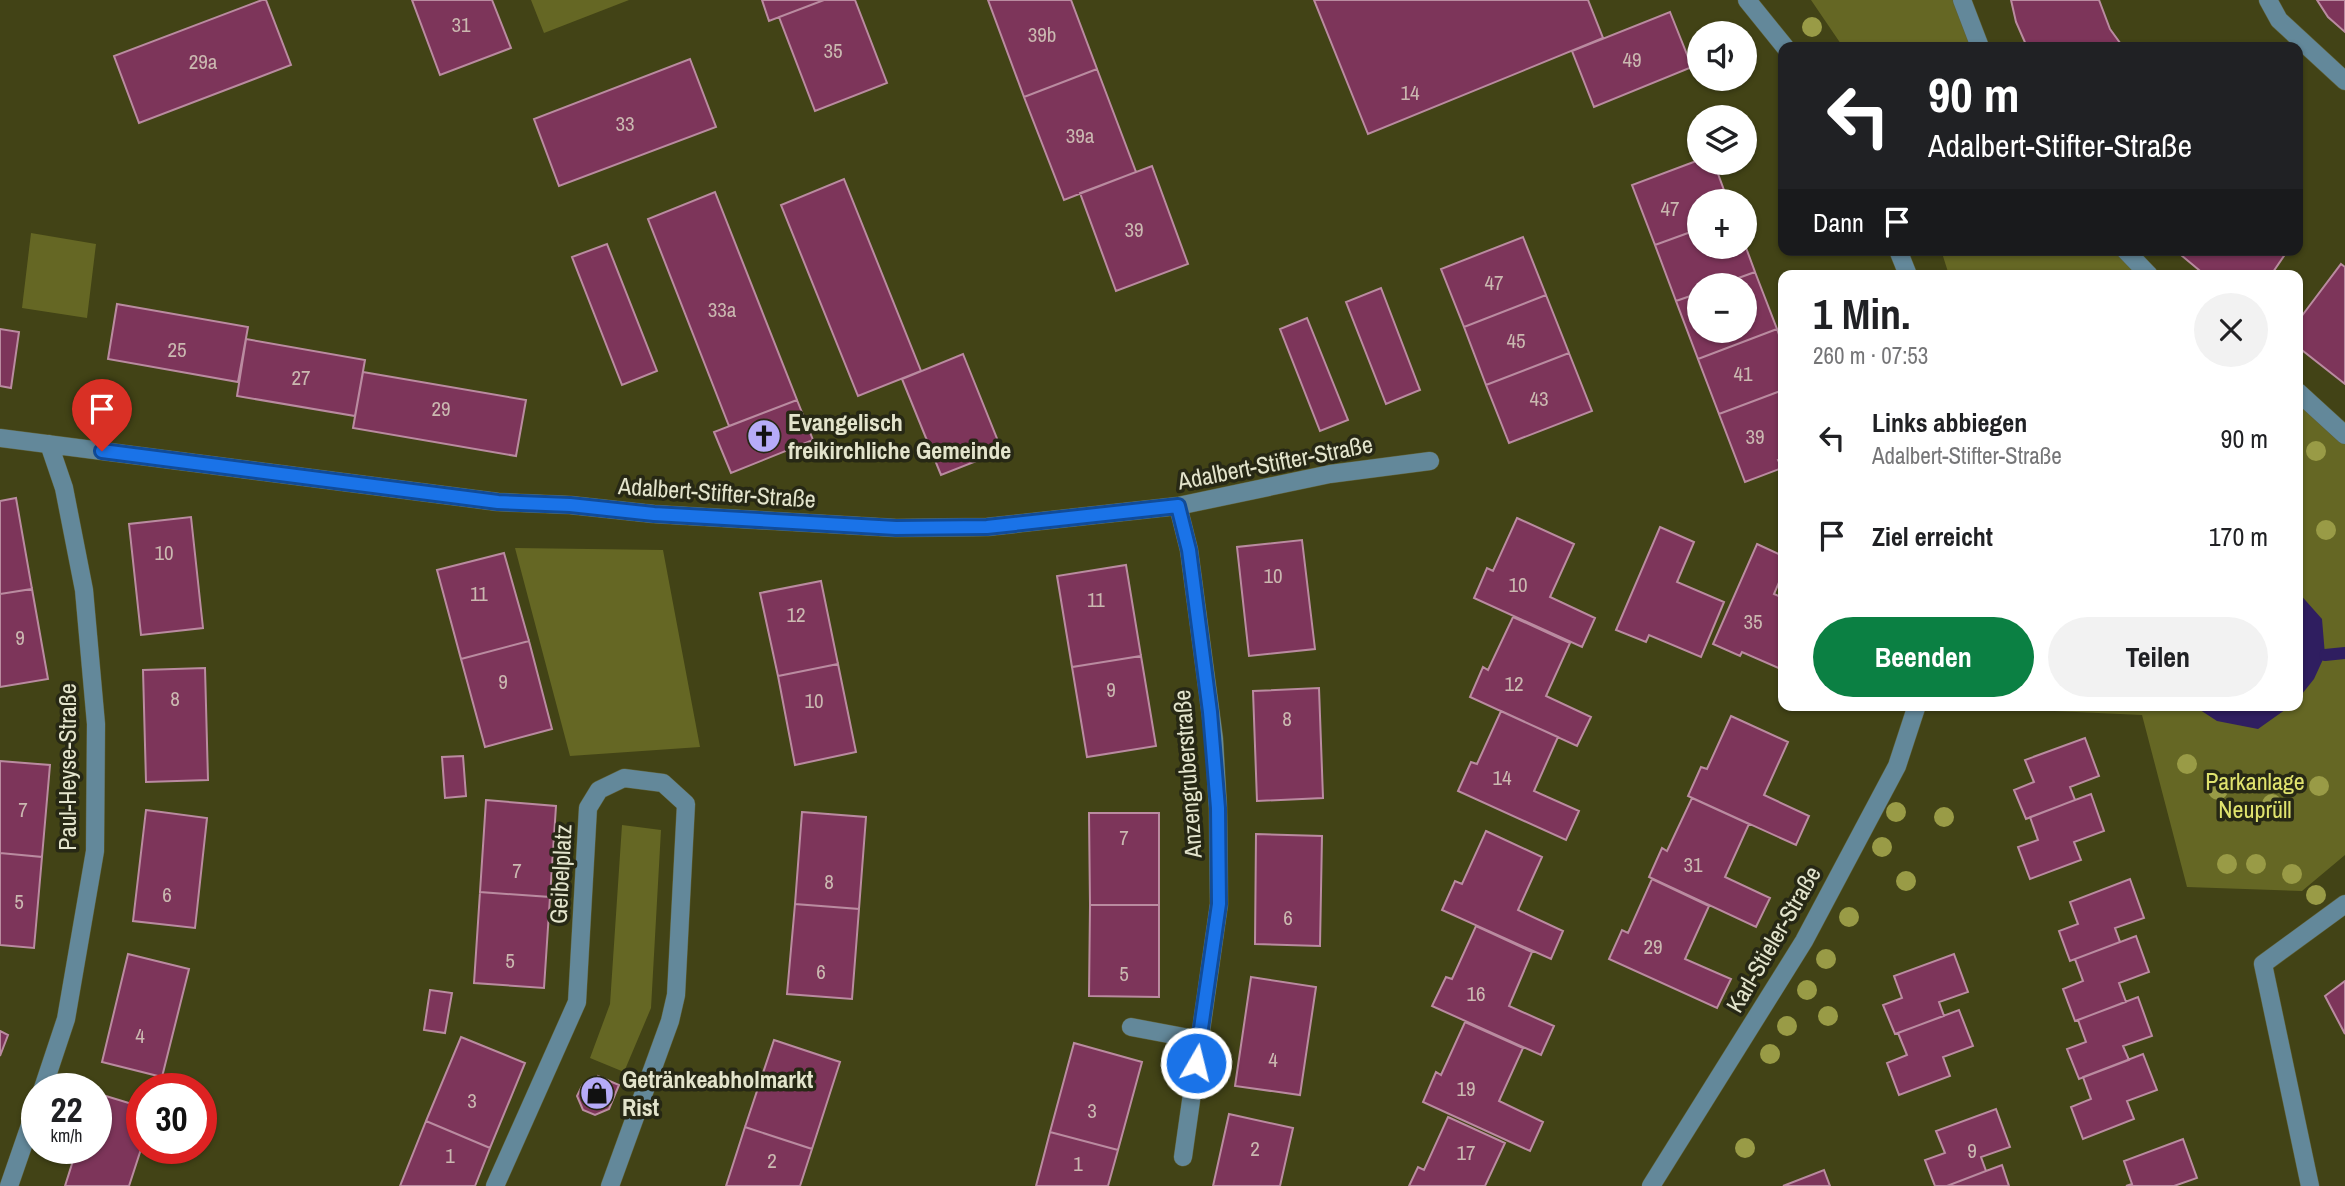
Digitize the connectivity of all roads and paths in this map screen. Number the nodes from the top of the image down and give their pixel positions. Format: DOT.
graph roads {
  1 [pos="1746,0"];
  2 [pos="1962,0"];
  3 [pos="2268,0"];
  4 [pos="1781,42"];
  5 [pos="1978,42"];
  6 [pos="2303,42"];
  7 [pos="2303,42"];
  8 [pos="2345,81"];
  9 [pos="2131,256"];
  10 [pos="2144,270"];
  11 [pos="2303,397"];
  12 [pos="2345,435"];
  13 [pos="0,438"];
  14 [pos="50,444"];
  15 [pos="1430,461"];
  16 [pos="1178,506"];
  17 [pos="1915,711"];
  18 [pos="2345,904"];
  19 [pos="1131,1027"];
  20 [pos="1200,1040"];
  21 [pos="48,1073"];
  22 [pos="21,1151"];
  23 [pos="1183,1157"];
  24 [pos="9,1186"];
  25 [pos="495,1186"];
  26 [pos="610,1186"];
  27 [pos="1651,1186"];
  28 [pos="2311,1186"];
  1 -- 4 [label="street"];
  2 -- 5 [label="street"];
  3 -- 6 [label="street"];
  7 -- 8 [label="street"];
  9 -- 10 [label="street"];
  11 -- 12 [label="street"];
  13 -- 14 [label="street, Adalbert-Stifter-Straße"];
  14 -- 16 [label="street, Adalbert-Stifter-Straße"];
  14 -- 21 [label="street, Paul-Heyse-Straße"];
  15 -- 16 [label="street, Adalbert-Stifter-Straße"];
  16 -- 20 [label="street, Anzengruberstraße"];
  17 -- 27 [label="street, Karl-Stieler-Straße"];
  18 -- 28 [label="street"];
  19 -- 20 [label="street"];
  20 -- 23 [label="street, Anzengruberstraße"];
  22 -- 24 [label="street"];
  25 -- 26 [label="street, Geibelplatz"];
}
